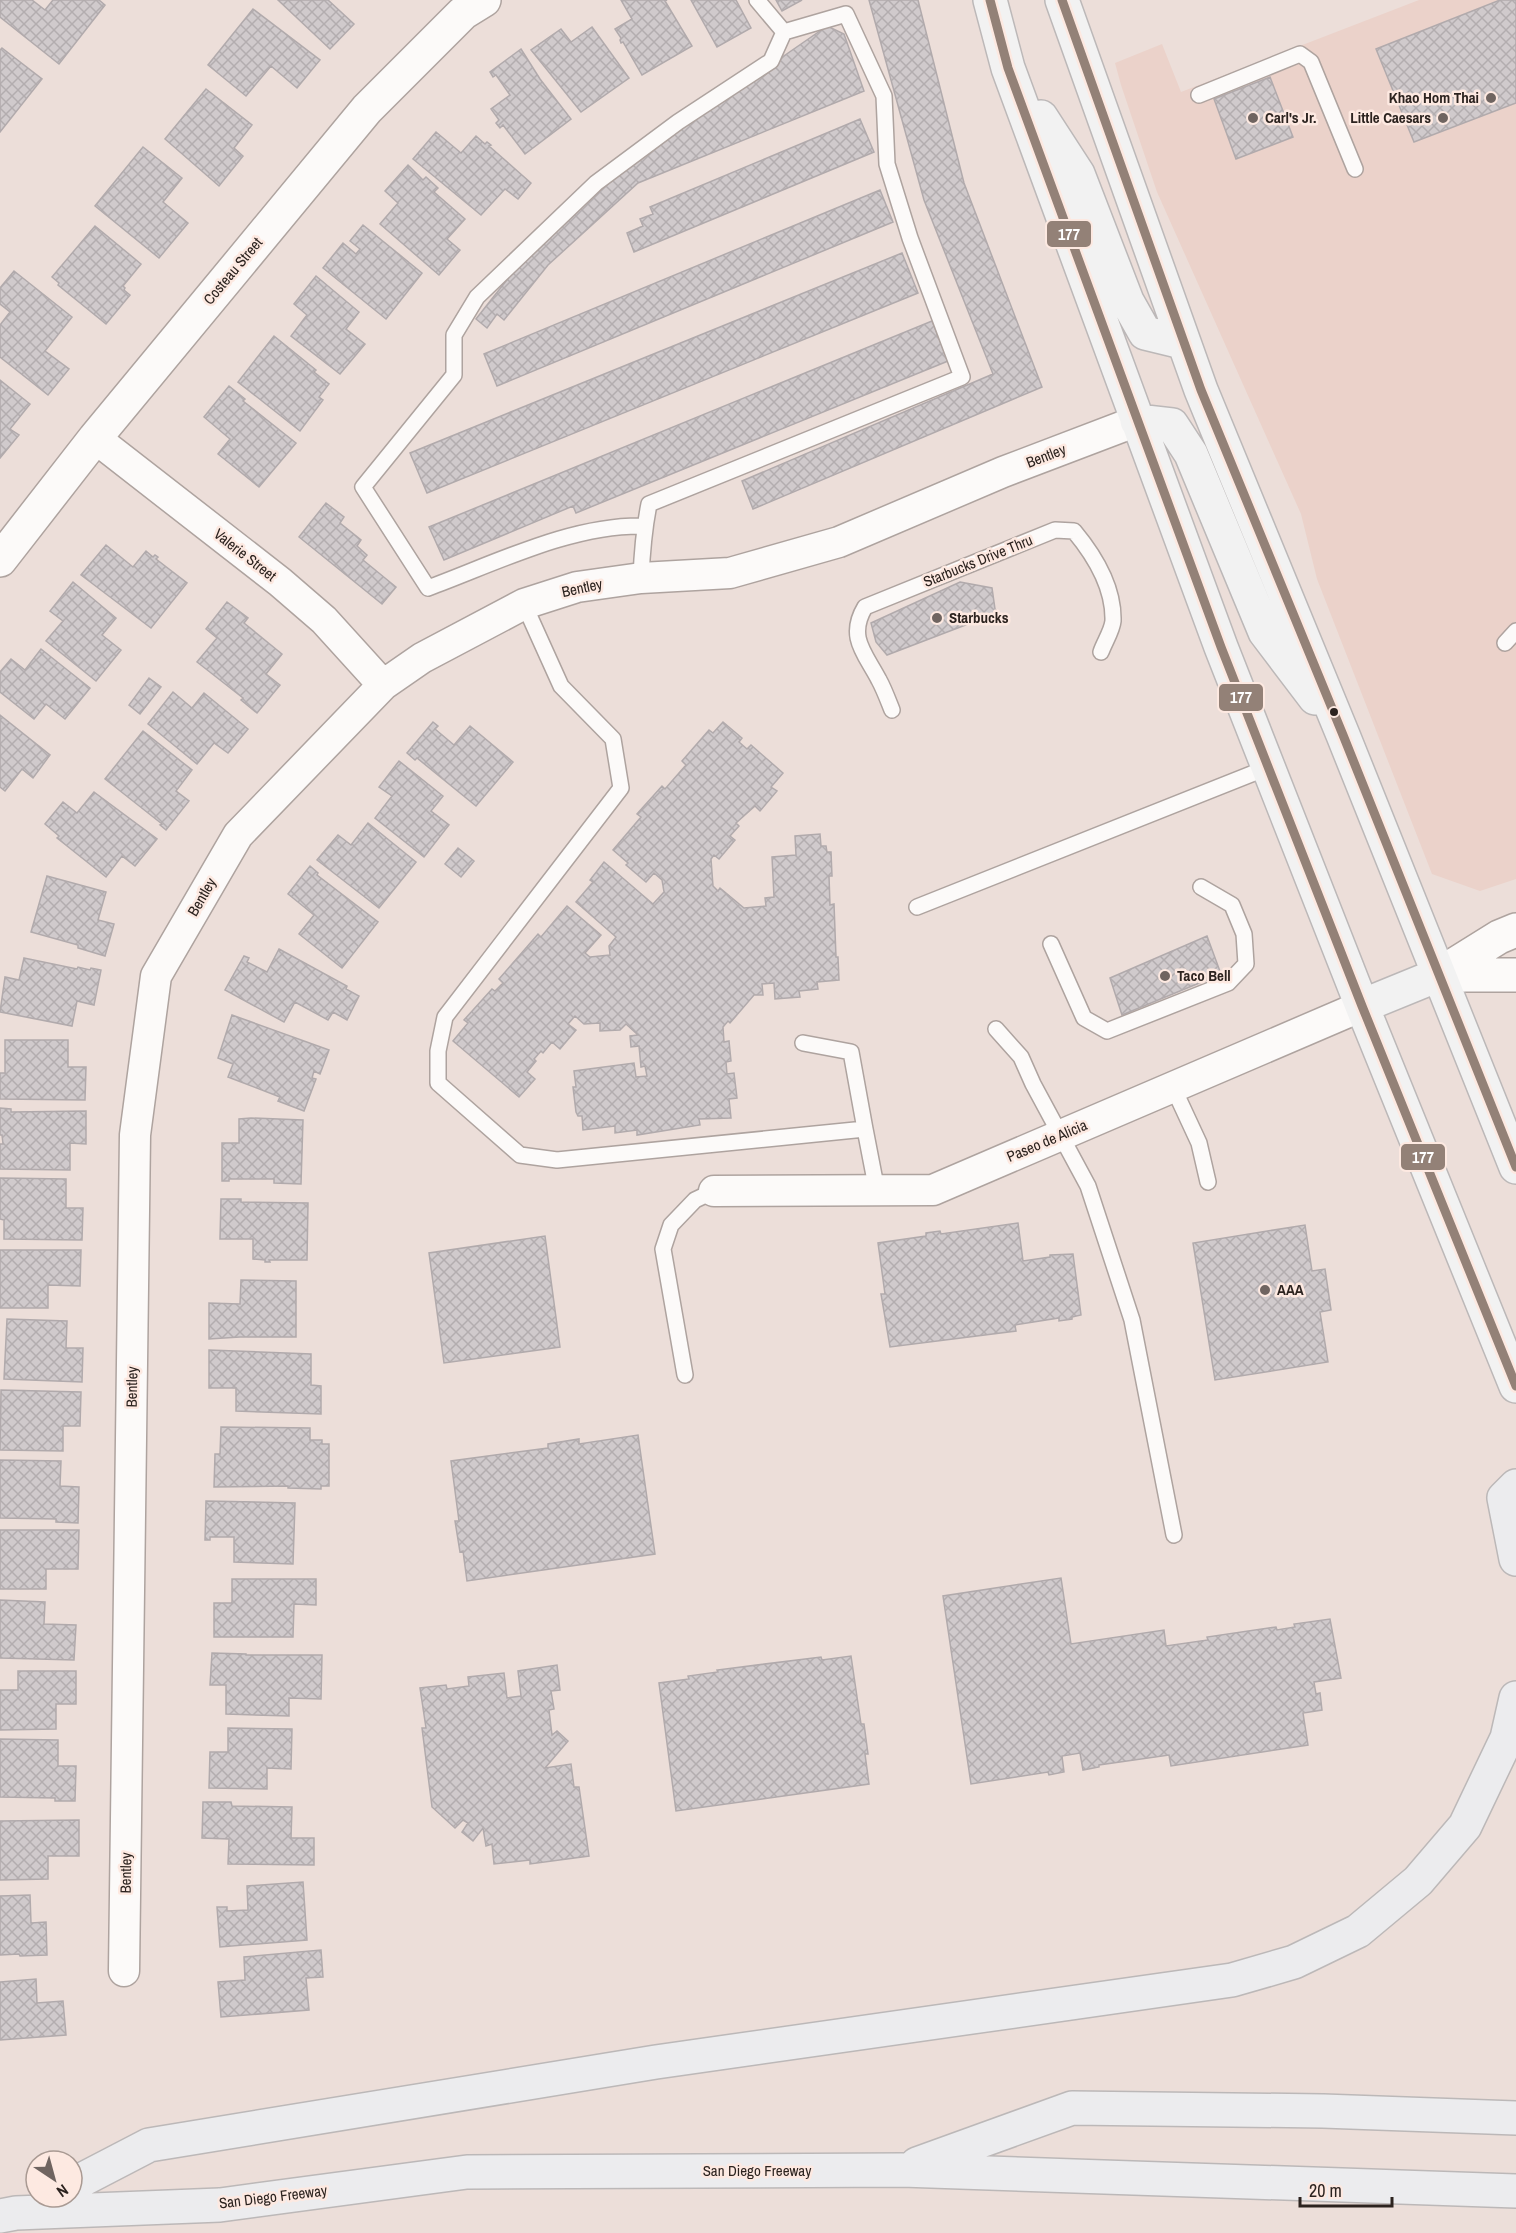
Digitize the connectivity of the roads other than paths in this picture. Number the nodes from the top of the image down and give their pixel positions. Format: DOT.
graph roads {
  1 [pos="757,0"];
  2 [pos="990,0"];
  3 [pos="1062,0"];
  4 [pos="467,4"];
  5 [pos="784,32"];
  6 [pos="1008,68"];
  7 [pos="1199,95"];
  8 [pos="1355,169"];
  9 [pos="1182,342"];
  10 [pos="1137,421"];
  11 [pos="95,438"];
  12 [pos="645,526"];
  13 [pos="0,560"];
  14 [pos="641,578"];
  15 [pos="524,604"];
  16 [pos="1516,631"];
  17 [pos="1505,643"];
  18 [pos="1101,652"];
  19 [pos="383,685"];
  20 [pos="892,710"];
  21 [pos="1343,735"];
  22 [pos="1269,767"];
  23 [pos="1201,886"];
  24 [pos="917,907"];
  25 [pos="1516,930"];
  26 [pos="1052,944"];
  27 [pos="1438,975"];
  28 [pos="1516,975"];
  29 [pos="1362,1006"];
  30 [pos="996,1029"];
  31 [pos="803,1043"];
  32 [pos="1173,1087"];
  33 [pos="865,1129"];
  34 [pos="1060,1135"];
  35 [pos="1516,1167"];
  36 [pos="1208,1182"];
  37 [pos="714,1191"];
  38 [pos="877,1191"];
  39 [pos="685,1375"];
  40 [pos="1516,1386"];
  41 [pos="1516,1486"];
  42 [pos="1174,1535"];
  43 [pos="1516,1559"];
  44 [pos="1516,1698"];
  45 [pos="124,1971"];
  46 [pos="1516,2118"];
  47 [pos="902,2170"];
  48 [pos="84,2178"];
  49 [pos="1516,2191"];
  50 [pos="24,2208"];
  51 [pos="8,2215"];
  1 -- 5 [label="lane"];
  2 -- 6 [label="main road"];
  3 -- 9 [label="main road"];
  4 -- 11 [label="street, Costeau Street"];
  5 -- 12 [label="lane"];
  5 -- 12 [label="lane"];
  6 -- 9 [label="main road"];
  6 -- 10 [label="main road"];
  7 -- 8 [label="lane"];
  9 -- 21 [label="main road"];
  10 -- 14 [label="street, Bentley"];
  10 -- 21 [label="main road"];
  10 -- 22 [label="main road"];
  11 -- 13 [label="street, Costeau Street"];
  11 -- 19 [label="street, Valerie Street"];
  12 -- 14 [label="lane"];
  14 -- 15 [label="street, Bentley"];
  15 -- 19 [label="street, Bentley"];
  15 -- 33 [label="lane"];
  16 -- 17 [label="lane"];
  18 -- 20 [label="lane, Starbucks Drive Thru"];
  19 -- 45 [label="street, Bentley"];
  21 -- 27 [label="main road"];
  22 -- 24 [label="lane"];
  22 -- 29 [label="main road"];
  23 -- 26 [label="lane"];
  25 -- 27 [label="street"];
  27 -- 28 [label="street"];
  27 -- 29 [label="main road"];
  27 -- 35 [label="main road"];
  29 -- 32 [label="street, Paseo de Alicia"];
  29 -- 40 [label="main road"];
  30 -- 34 [label="lane"];
  31 -- 33 [label="lane"];
  32 -- 34 [label="street, Paseo de Alicia"];
  32 -- 36 [label="lane"];
  33 -- 38 [label="lane"];
  34 -- 38 [label="street, Paseo de Alicia"];
  34 -- 42 [label="lane"];
  37 -- 38 [label="street, Paseo de Alicia"];
  37 -- 39 [label="lane"];
  41 -- 43 [label="highway"];
  44 -- 48 [label="highway"];
  46 -- 47 [label="highway"];
  47 -- 49 [label="highway, San Diego Freeway"];
  47 -- 51 [label="highway, San Diego Freeway"];
  50 -- 51 [label="highway"];
}
